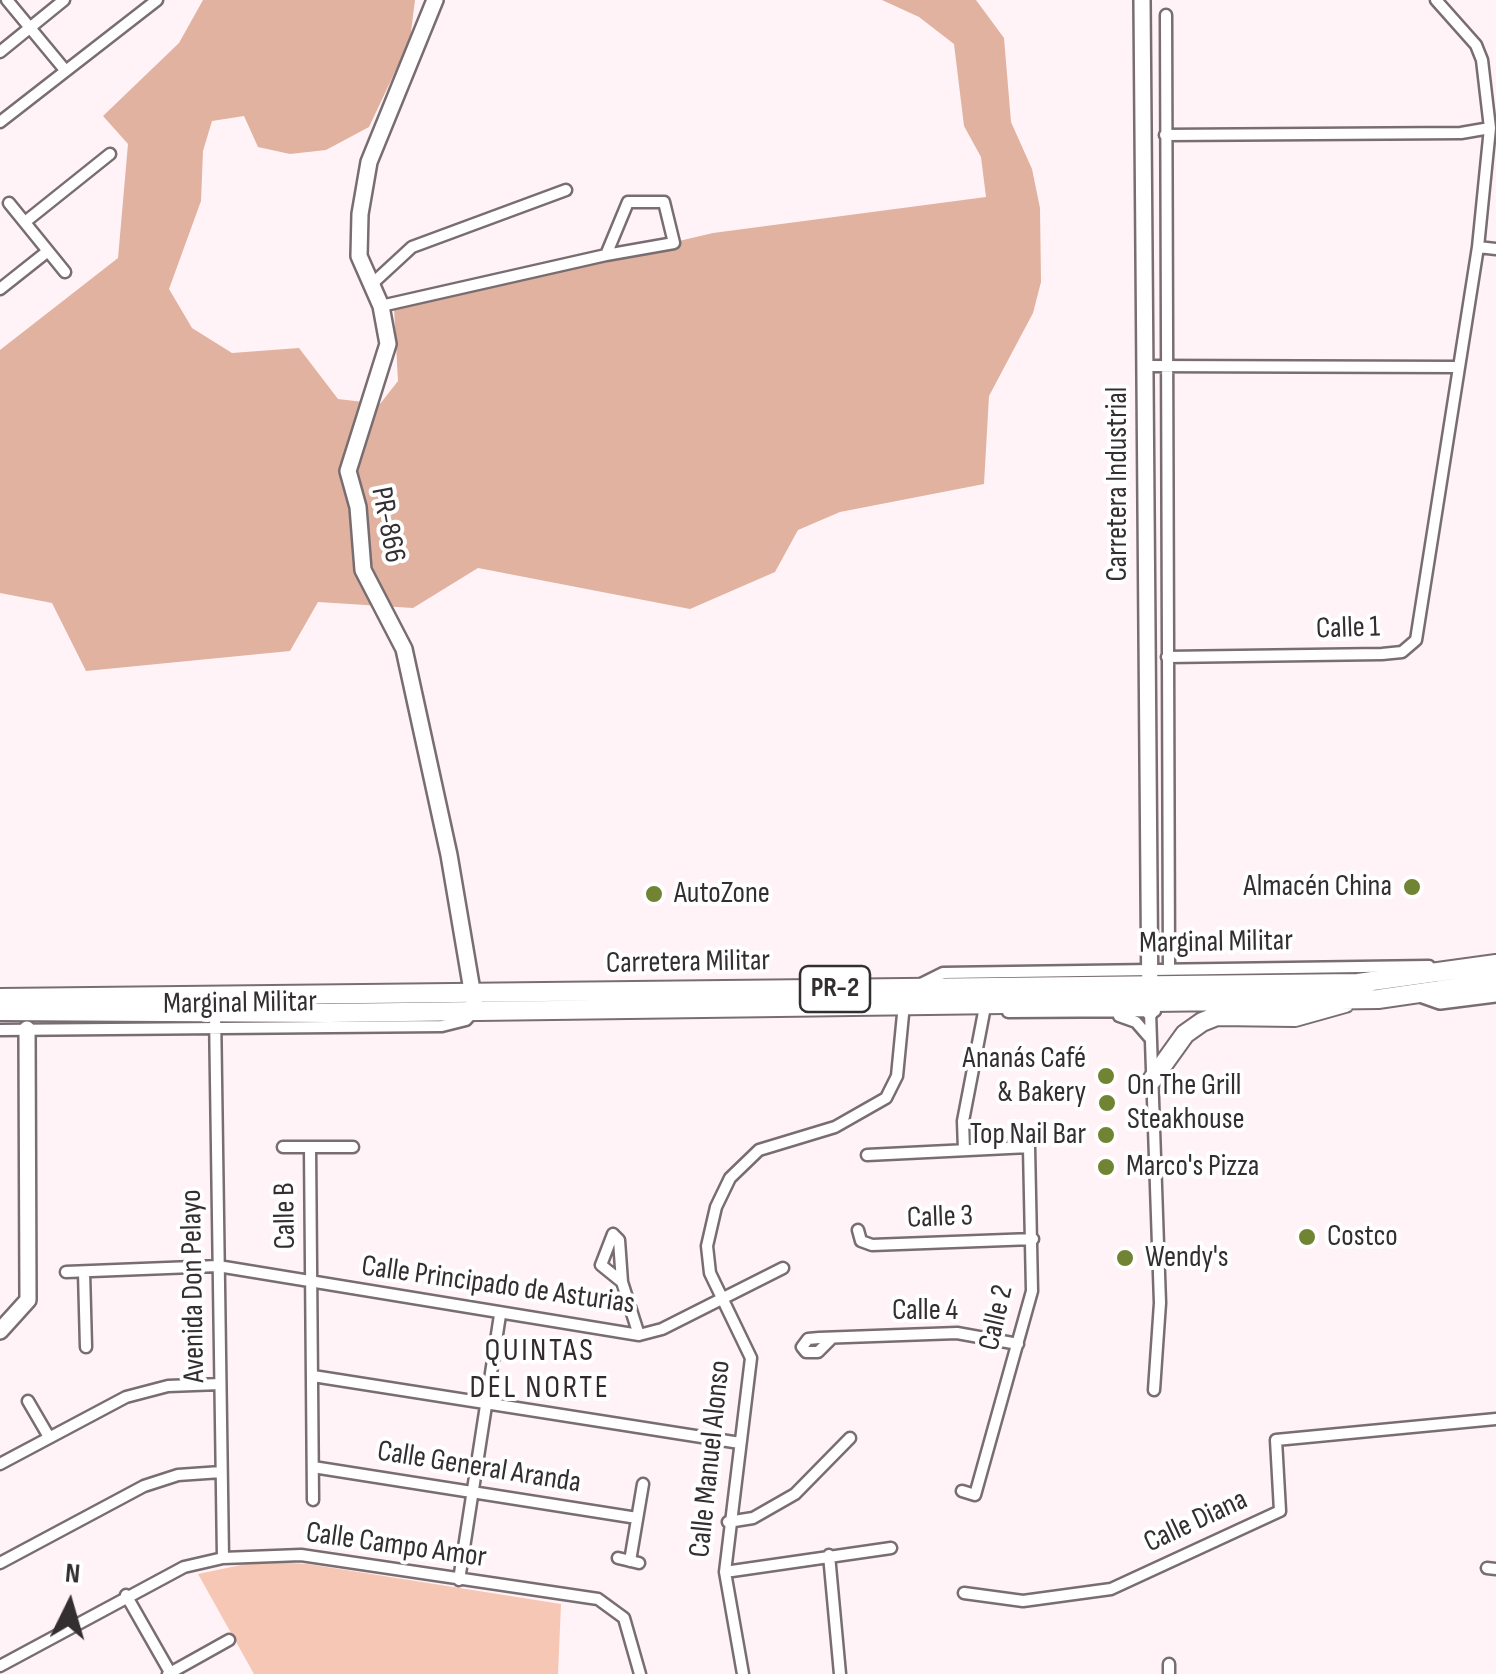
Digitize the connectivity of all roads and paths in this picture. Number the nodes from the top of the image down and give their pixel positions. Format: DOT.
graph roads {
  1 [pos="7,0"];
  2 [pos="64,0"];
  3 [pos="157,0"];
  4 [pos="435,0"];
  5 [pos="1142,0"];
  6 [pos="1436,0"];
  7 [pos="1166,15"];
  8 [pos="30,28"];
  9 [pos="0,52"];
  10 [pos="65,70"];
  11 [pos="0,122"];
  12 [pos="1490,128"];
  13 [pos="1165,136"];
  14 [pos="110,154"];
  15 [pos="566,190"];
  16 [pos="8,203"];
  17 [pos="24,222"];
  18 [pos="1478,247"];
  19 [pos="1496,249"];
  20 [pos="48,251"];
  21 [pos="606,256"];
  22 [pos="66,272"];
  23 [pos="373,283"];
  24 [pos="1,286"];
  25 [pos="381,306"];
  26 [pos="1144,366"];
  27 [pos="1167,366"];
  28 [pos="1460,367"];
  29 [pos="1167,656"];
  30 [pos="1169,968"];
  31 [pos="1494,970"];
  32 [pos="1150,992"];
  33 [pos="1496,994"];
  34 [pos="909,995"];
  35 [pos="1423,995"];
  36 [pos="0,998"];
  37 [pos="1356,998"];
  38 [pos="474,1001"];
  39 [pos="20,1010"];
  40 [pos="0,1011"];
  41 [pos="984,1012"];
  42 [pos="215,1013"];
  43 [pos="1108,1013"];
  44 [pos="0,1030"];
  45 [pos="27,1030"];
  46 [pos="67,1030"];
  47 [pos="1151,1041"];
  48 [pos="1152,1080"];
  49 [pos="284,1147"];
  50 [pos="310,1147"];
  51 [pos="353,1147"];
  52 [pos="964,1150"];
  53 [pos="867,1155"];
  54 [pos="858,1230"];
  55 [pos="1033,1239"];
  56 [pos="218,1266"];
  57 [pos="783,1268"];
  58 [pos="66,1272"];
  59 [pos="84,1272"];
  60 [pos="622,1282"];
  61 [pos="312,1284"];
  62 [pos="722,1298"];
  63 [pos="500,1315"];
  64 [pos="0,1331"];
  65 [pos="639,1334"];
  66 [pos="832,1338"];
  67 [pos="1018,1344"];
  68 [pos="86,1347"];
  69 [pos="313,1376"];
  70 [pos="220,1384"];
  71 [pos="1154,1390"];
  72 [pos="28,1401"];
  73 [pos="487,1404"];
  74 [pos="1496,1419"];
  75 [pos="49,1437"];
  76 [pos="850,1438"];
  77 [pos="740,1443"];
  78 [pos="0,1464"];
  79 [pos="313,1467"];
  80 [pos="221,1472"];
  81 [pos="643,1484"];
  82 [pos="962,1491"];
  83 [pos="473,1492"];
  84 [pos="313,1500"];
  85 [pos="637,1518"];
  86 [pos="728,1522"];
  87 [pos="892,1548"];
  88 [pos="830,1555"];
  89 [pos="222,1558"];
  90 [pos="629,1561"];
  91 [pos="0,1563"];
  92 [pos="725,1572"];
  93 [pos="459,1580"];
  94 [pos="964,1593"];
  95 [pos="126,1595"];
  96 [pos="228,1640"];
  97 [pos="0,1666"];
  98 [pos="170,1674"];
  99 [pos="640,1674"];
  100 [pos="743,1674"];
  101 [pos="840,1674"];
  1 -- 8 [label="street"];
  2 -- 8 [label="street"];
  3 -- 10 [label="street"];
  4 -- 23 [label="street, PR-866 / PR-866"];
  5 -- 26 [label="street, Carretera Industrial"];
  6 -- 12 [label="street, Calle 1"];
  7 -- 13 [label="street"];
  8 -- 9 [label="street"];
  8 -- 10 [label="street"];
  10 -- 11 [label="street"];
  12 -- 13 [label="street"];
  12 -- 18 [label="street, Calle 1"];
  13 -- 27 [label="street"];
  14 -- 17 [label="street"];
  15 -- 23 [label="street"];
  16 -- 17 [label="street"];
  17 -- 20 [label="street"];
  18 -- 19 [label="street"];
  18 -- 28 [label="street, Calle 1"];
  20 -- 22 [label="street"];
  20 -- 24 [label="street"];
  21 -- 21 [label="street"];
  21 -- 25 [label="street"];
  23 -- 25 [label="street, PR-866 / PR-866"];
  25 -- 38 [label="street, PR-866 / PR-866"];
  26 -- 27 [label="street"];
  26 -- 32 [label="street, Carretera Industrial"];
  27 -- 28 [label="street"];
  27 -- 29 [label="street"];
  28 -- 29 [label="street, Calle 1"];
  29 -- 30 [label="street"];
  30 -- 31 [label="street, Marginal Militar"];
  30 -- 32 [label="street, Marginal Militar"];
  31 -- 32 [label="main road, Carretera Militar / PR-2"];
  31 -- 35 [label="main road, Carretera Militar / PR-2"];
  32 -- 34 [label="main road, Carretera Militar / PR-2"];
  32 -- 34 [label="street, Marginal Militar"];
  32 -- 37 [label="main road, Carretera Militar / PR-2"];
  32 -- 43 [label="street, Marginal Militar"];
  32 -- 47 [label="street"];
  33 -- 35 [label="street"];
  34 -- 38 [label="main road, Carretera Militar / PR-2"];
  34 -- 41 [label="street, Marginal Militar"];
  34 -- 62 [label="street, Calle Manuel Alonso"];
  35 -- 37 [label="main road, Carretera Militar / PR-2"];
  36 -- 42 [label="main road, Carretera Militar / PR-2"];
  37 -- 48 [label="main road"];
  38 -- 42 [label="main road, Carretera Militar / PR-2"];
  38 -- 42 [label="street, Marginal Militar"];
  39 -- 40 [label="main road, Carretera Militar / PR-2"];
  39 -- 42 [label="main road, Carretera Militar / PR-2"];
  39 -- 46 [label="street"];
  41 -- 43 [label="street, Marginal Militar"];
  41 -- 52 [label="street"];
  42 -- 46 [label="street, Marginal Militar"];
  42 -- 56 [label="street, Avenida Don Pelayo"];
  43 -- 47 [label="street"];
  44 -- 45 [label="street, Marginal Militar"];
  45 -- 46 [label="street, Marginal Militar"];
  45 -- 64 [label="street"];
  47 -- 48 [label="street"];
  48 -- 71 [label="street"];
  49 -- 50 [label="street"];
  50 -- 51 [label="street"];
  50 -- 61 [label="street, Calle B"];
  52 -- 53 [label="street"];
  52 -- 55 [label="street, Calle 2"];
  54 -- 55 [label="street, Calle 3"];
  55 -- 67 [label="street, Calle 2"];
  56 -- 59 [label="street, Calle Principado de Asturias"];
  56 -- 61 [label="street, Calle Principado de Asturias"];
  56 -- 70 [label="street, Avenida Don Pelayo"];
  57 -- 62 [label="street, Calle Principado de Asturias"];
  58 -- 59 [label="street, Calle Principado de Asturias"];
  59 -- 68 [label="street"];
  60 -- 65 [label="street"];
  61 -- 63 [label="street, Calle Principado de Asturias"];
  61 -- 69 [label="street, Calle B"];
  62 -- 65 [label="street, Calle Principado de Asturias"];
  62 -- 77 [label="street, Calle Manuel Alonso"];
  63 -- 65 [label="street, Calle Principado de Asturias"];
  63 -- 73 [label="street"];
  66 -- 67 [label="street, Calle 4"];
  67 -- 82 [label="street, Calle 2"];
  69 -- 73 [label="street"];
  69 -- 79 [label="street, Calle B"];
  70 -- 75 [label="street"];
  70 -- 80 [label="street, Avenida Don Pelayo"];
  72 -- 75 [label="street"];
  73 -- 77 [label="street"];
  73 -- 83 [label="street"];
  74 -- 94 [label="street, Calle Diana"];
  75 -- 78 [label="street"];
  76 -- 86 [label="street"];
  77 -- 86 [label="street, Calle Manuel Alonso"];
  79 -- 83 [label="street, Calle General Aranda"];
  79 -- 84 [label="street, Calle B"];
  80 -- 89 [label="street, Avenida Don Pelayo"];
  80 -- 91 [label="street"];
  81 -- 85 [label="street"];
  83 -- 85 [label="street, Calle General Aranda"];
  83 -- 93 [label="street"];
  85 -- 90 [label="street"];
  86 -- 92 [label="street, Calle Manuel Alonso"];
  87 -- 88 [label="street"];
  88 -- 92 [label="street"];
  88 -- 101 [label="street"];
  89 -- 93 [label="street, Calle Campo Amor"];
  89 -- 95 [label="street, Calle Campo Amor"];
  92 -- 100 [label="street, Calle Manuel Alonso"];
  93 -- 99 [label="street, Calle Campo Amor"];
  95 -- 97 [label="street, Calle Campo Amor"];
  95 -- 98 [label="street"];
  96 -- 98 [label="street"];
}
